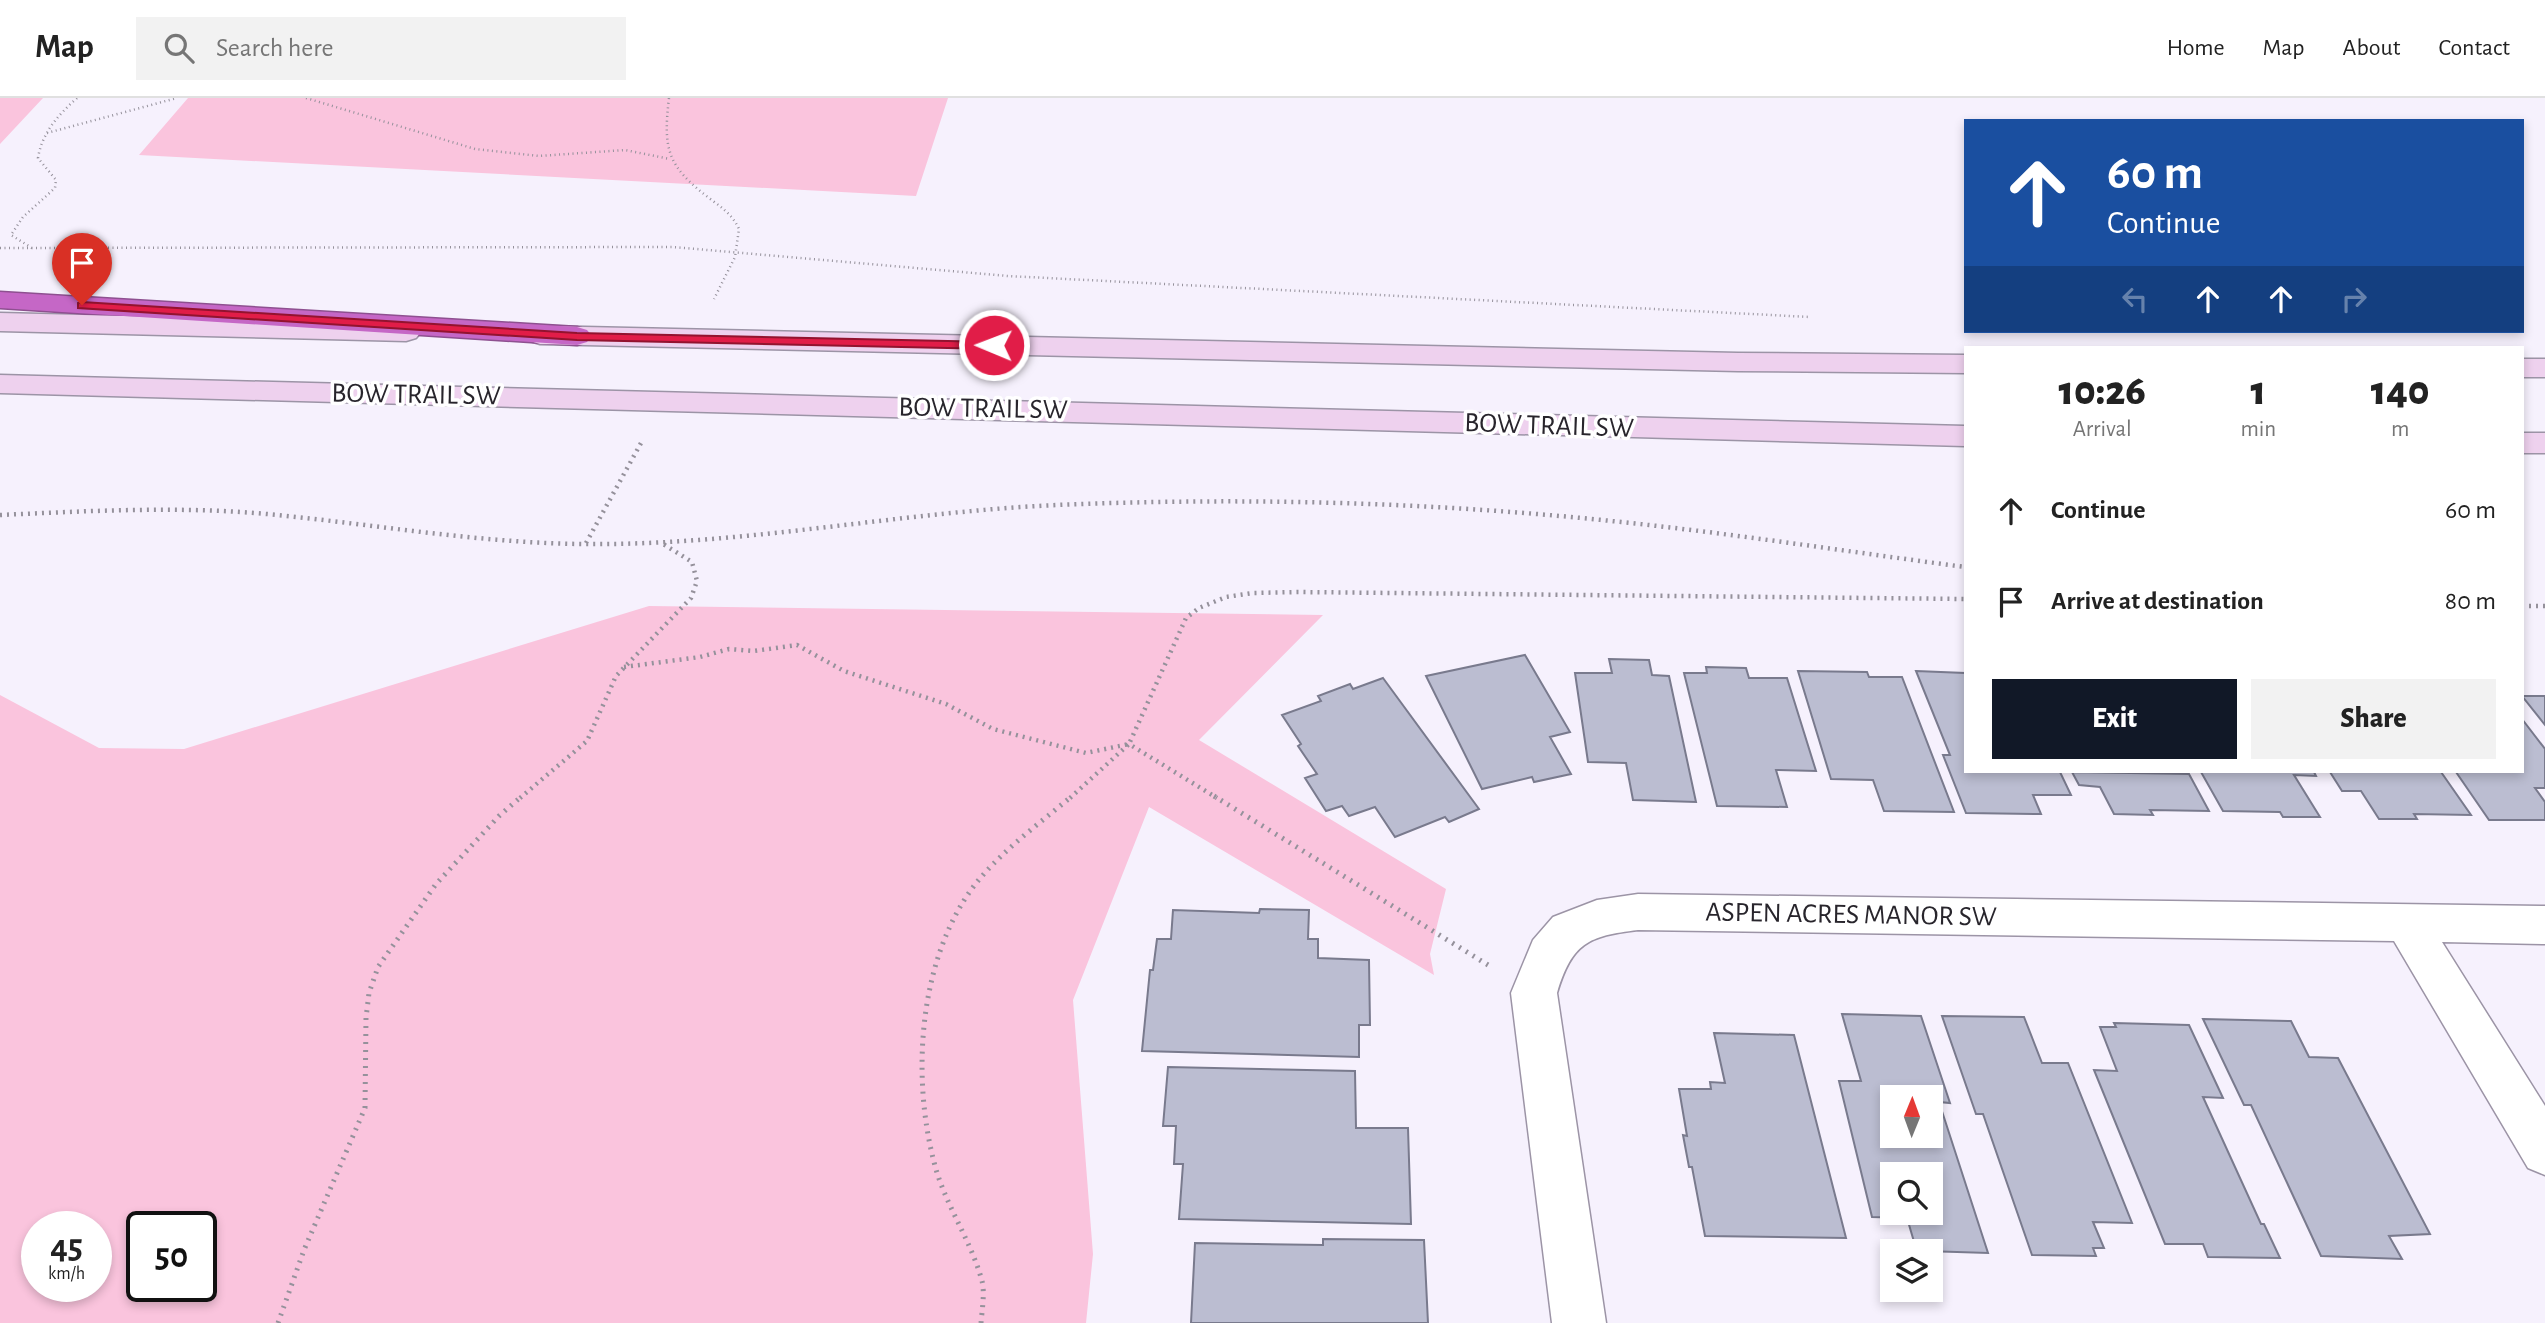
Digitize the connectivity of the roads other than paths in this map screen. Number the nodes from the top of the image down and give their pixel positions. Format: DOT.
graph roads {
  1 [pos="0,300"];
  2 [pos="0,322"];
  3 [pos="577,336"];
  4 [pos="1964,364"];
  5 [pos="2524,368"];
  6 [pos="2545,369"];
  7 [pos="0,384"];
  8 [pos="1964,436"];
  9 [pos="2524,443"];
  10 [pos="2545,443"];
  11 [pos="2407,924"];
  12 [pos="2545,925"];
  13 [pos="2545,1151"];
  14 [pos="1579,1323"];
  1 -- 3 [label="highway"];
  2 -- 3 [label="main road"];
  3 -- 4 [label="main road"];
  5 -- 6 [label="main road"];
  7 -- 8 [label="main road, BOW TRAIL SW"];
  9 -- 10 [label="main road"];
  11 -- 12 [label="street, ASPEN ACRES MANOR SW"];
  11 -- 13 [label="street"];
  11 -- 14 [label="street, ASPEN ACRES MANOR SW"];
}
